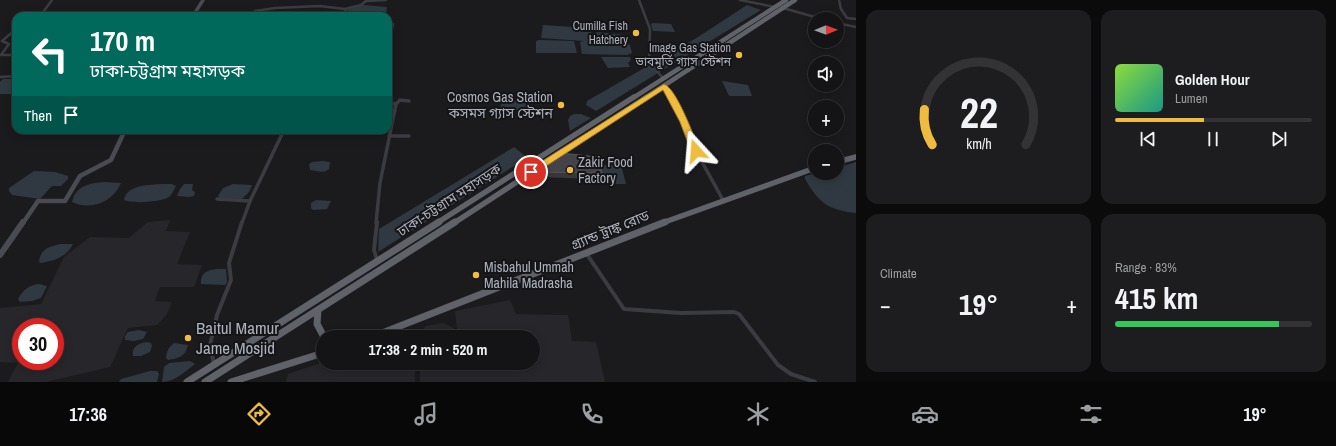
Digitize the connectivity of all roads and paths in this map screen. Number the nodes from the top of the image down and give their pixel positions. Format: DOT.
graph roads {
  1 [pos="52,0"];
  2 [pos="203,0"];
  3 [pos="386,0"];
  4 [pos="638,0"];
  5 [pos="740,0"];
  6 [pos="786,0"];
  7 [pos="795,0"];
  8 [pos="839,0"];
  9 [pos="775,7"];
  10 [pos="783,8"];
  11 [pos="345,9"];
  12 [pos="43,12"];
  13 [pos="196,12"];
  14 [pos="254,12"];
  15 [pos="346,12"];
  16 [pos="808,15"];
  17 [pos="856,20"];
  18 [pos="844,23"];
  19 [pos="392,24"];
  20 [pos="856,26"];
  21 [pos="392,29"];
  22 [pos="12,32"];
  23 [pos="12,56"];
  24 [pos="12,76"];
  25 [pos="660,76"];
  26 [pos="0,77"];
  27 [pos="664,86"];
  28 [pos="409,101"];
  29 [pos="392,103"];
  30 [pos="396,104"];
  31 [pos="392,111"];
  32 [pos="395,111"];
  33 [pos="392,126"];
  34 [pos="123,134"];
  35 [pos="282,134"];
  36 [pos="390,136"];
  37 [pos="409,136"];
  38 [pos="856,157"];
  39 [pos="844,160"];
  40 [pos="808,170"];
  41 [pos="217,199"];
  42 [pos="724,200"];
  43 [pos="250,202"];
  44 [pos="586,253"];
  45 [pos="0,255"];
  46 [pos="378,260"];
  47 [pos="318,310"];
  48 [pos="319,330"];
  49 [pos="390,330"];
  50 [pos="316,355"];
  51 [pos="214,364"];
  52 [pos="187,382"];
  53 [pos="205,382"];
  54 [pos="231,382"];
  55 [pos="815,382"];
  1 -- 12 [label="street"];
  2 -- 13 [label="main road"];
  3 -- 11 [label="street"];
  4 -- 25 [label="street"];
  5 -- 9 [label="street"];
  6 -- 9 [label="highway, ঢাকা-চট্টগ্রাম মহাসড়ক"];
  7 -- 10 [label="highway, ঢাকা-চট্টগ্রাম মহাসড়ক"];
  8 -- 17 [label="street"];
  9 -- 25 [label="highway, ঢাকা-চট্টগ্রাম মহাসড়ক"];
  10 -- 16 [label="street"];
  10 -- 27 [label="highway, ঢাকা-চট্টগ্রাম মহাসড়ক"];
  11 -- 14 [label="street"];
  11 -- 15 [label="street"];
  18 -- 20 [label="street"];
  19 -- 21 [label="street"];
  22 -- 23 [label="street"];
  24 -- 26 [label="street"];
  25 -- 46 [label="highway, ঢাকা-চট্টগ্রাম মহাসড়ক"];
  27 -- 42 [label="street"];
  27 -- 47 [label="highway, ঢাকা-চট্টগ্রাম মহাসড়ক"];
  28 -- 30 [label="street"];
  29 -- 30 [label="street"];
  30 -- 32 [label="street"];
  31 -- 32 [label="street"];
  32 -- 33 [label="street"];
  34 -- 45 [label="main road"];
  35 -- 43 [label="street"];
  36 -- 37 [label="street"];
  36 -- 46 [label="street"];
  38 -- 39 [label="highway"];
  40 -- 42 [label="highway, গ্র্যান্ড ট্রাঙ্ক রোড"];
  41 -- 43 [label="street"];
  42 -- 44 [label="highway, গ্র্যান্ড ট্রাঙ্ক রোড"];
  43 -- 51 [label="street"];
  44 -- 49 [label="highway, গ্র্যান্ড ট্রাঙ্ক রোড"];
  44 -- 55 [label="street"];
  46 -- 51 [label="highway, ঢাকা-চট্টগ্রাম মহাসড়ক"];
  47 -- 48 [label="highway"];
  47 -- 53 [label="highway, ঢাকা-চট্টগ্রাম মহাসড়ক"];
  50 -- 54 [label="highway"];
  51 -- 52 [label="highway, ঢাকা-চট্টগ্রাম মহাসড়ক"];
}
